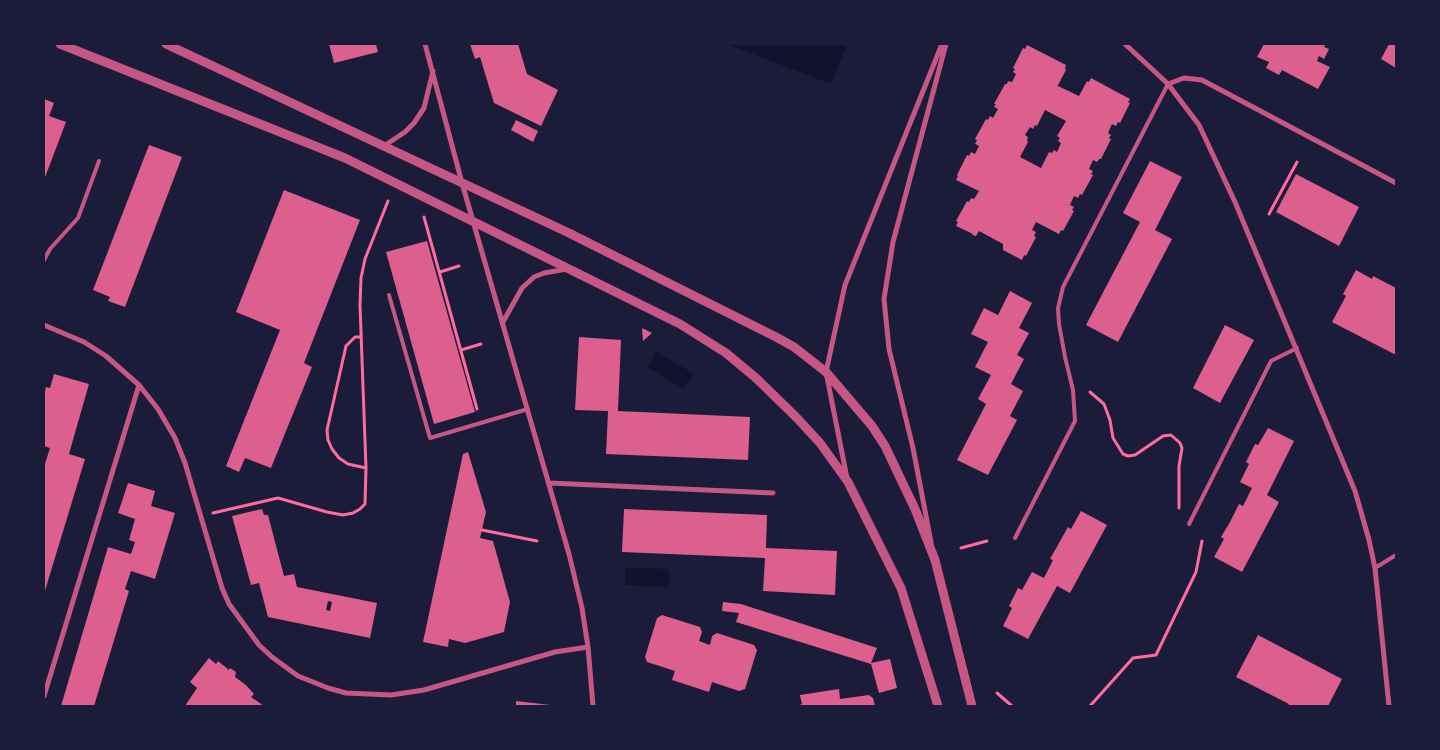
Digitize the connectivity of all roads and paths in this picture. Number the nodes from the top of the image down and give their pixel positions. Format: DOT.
graph roads {
  1 [pos="60,44"];
  2 [pos="166,44"];
  3 [pos="425,44"];
  4 [pos="942,44"];
  5 [pos="946,44"];
  6 [pos="1125,44"];
  7 [pos="433,70"];
  8 [pos="1168,84"];
  9 [pos="384,146"];
  10 [pos="99,161"];
  11 [pos="1297,162"];
  12 [pos="462,183"];
  13 [pos="1396,183"];
  14 [pos="388,201"];
  15 [pos="1270,214"];
  16 [pos="424,217"];
  17 [pos="474,222"];
  18 [pos="44,260"];
  19 [pos="459,266"];
  20 [pos="568,269"];
  21 [pos="440,272"];
  22 [pos="389,295"];
  23 [pos="503,322"];
  24 [pos="44,325"];
  25 [pos="361,337"];
  26 [pos="481,344"];
  27 [pos="1297,348"];
  28 [pos="461,350"];
  29 [pos="826,372"];
  30 [pos="139,385"];
  31 [pos="1090,392"];
  32 [pos="477,407"];
  33 [pos="528,409"];
  34 [pos="366,468"];
  35 [pos="848,482"];
  36 [pos="549,484"];
  37 [pos="773,493"];
  38 [pos="1179,508"];
  39 [pos="213,513"];
  40 [pos="1189,524"];
  41 [pos="482,530"];
  42 [pos="1015,538"];
  43 [pos="537,541"];
  44 [pos="987,541"];
  45 [pos="1202,541"];
  46 [pos="961,548"];
  47 [pos="1396,555"];
  48 [pos="935,560"];
  49 [pos="1375,568"];
  50 [pos="588,647"];
  51 [pos="997,693"];
  52 [pos="44,696"];
  53 [pos="592,706"];
  54 [pos="938,706"];
  55 [pos="972,706"];
  56 [pos="1012,706"];
  57 [pos="1090,706"];
  58 [pos="1389,706"];
  1 -- 17 [label="street"];
  2 -- 9 [label="street"];
  3 -- 7 [label="street"];
  4 -- 29 [label="street"];
  5 -- 48 [label="street"];
  6 -- 8 [label="street"];
  7 -- 9 [label="street"];
  7 -- 12 [label="street"];
  8 -- 13 [label="street"];
  8 -- 27 [label="street"];
  8 -- 42 [label="lane"];
  9 -- 12 [label="street"];
  10 -- 18 [label="lane"];
  11 -- 15 [label="path"];
  12 -- 17 [label="street"];
  12 -- 29 [label="street"];
  14 -- 25 [label="path"];
  16 -- 21 [label="path"];
  17 -- 20 [label="street"];
  17 -- 23 [label="street"];
  19 -- 21 [label="path"];
  20 -- 23 [label="street"];
  20 -- 35 [label="street"];
  21 -- 28 [label="path"];
  22 -- 33 [label="lane"];
  23 -- 33 [label="street"];
  24 -- 30 [label="street"];
  25 -- 34 [label="path"];
  25 -- 34 [label="path"];
  26 -- 28 [label="path"];
  27 -- 40 [label="lane"];
  27 -- 49 [label="street"];
  28 -- 32 [label="path"];
  29 -- 35 [label="street"];
  29 -- 48 [label="street"];
  30 -- 50 [label="street"];
  30 -- 52 [label="street"];
  31 -- 38 [label="path"];
  33 -- 36 [label="street"];
  34 -- 39 [label="path"];
  35 -- 54 [label="street"];
  36 -- 37 [label="street"];
  36 -- 50 [label="street"];
  41 -- 43 [label="path"];
  44 -- 46 [label="path"];
  45 -- 57 [label="path"];
  47 -- 49 [label="lane"];
  48 -- 55 [label="street"];
  49 -- 58 [label="street"];
  50 -- 53 [label="street"];
  51 -- 56 [label="path"];
}
